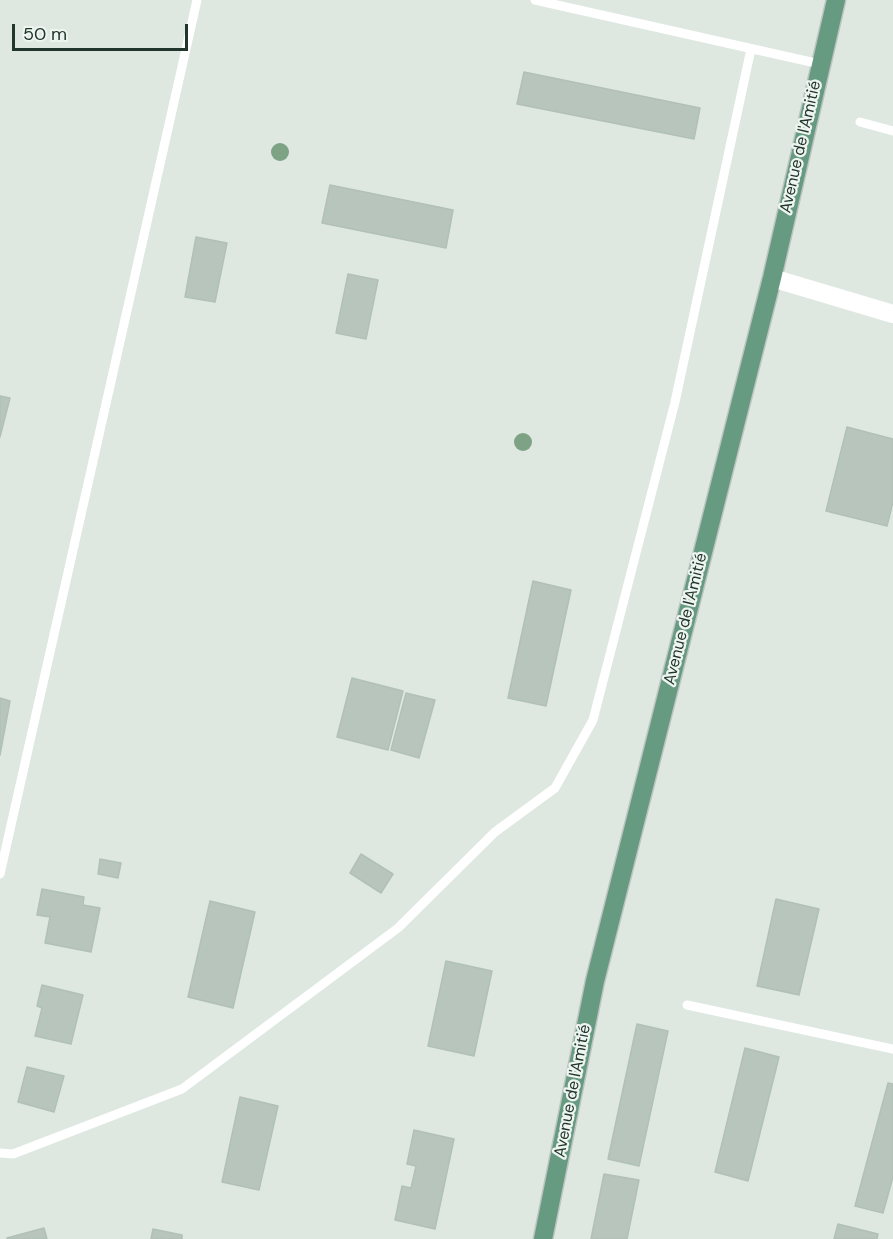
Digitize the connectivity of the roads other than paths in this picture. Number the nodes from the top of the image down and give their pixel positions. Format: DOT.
graph roads {
  1 [pos="197,0"];
  2 [pos="535,0"];
  3 [pos="836,0"];
  4 [pos="751,49"];
  5 [pos="820,64"];
  6 [pos="860,122"];
  7 [pos="893,131"];
  8 [pos="772,278"];
  9 [pos="893,314"];
  10 [pos="0,874"];
  11 [pos="687,1005"];
  12 [pos="893,1049"];
  13 [pos="0,1153"];
  14 [pos="543,1239"];
  1 -- 10 [label="lane"];
  2 -- 4 [label="lane"];
  3 -- 5 [label="main road, Avenue de l'Amitié"];
  4 -- 5 [label="lane"];
  4 -- 13 [label="lane"];
  5 -- 8 [label="main road, Avenue de l'Amitié"];
  6 -- 7 [label="lane"];
  8 -- 9 [label="street"];
  8 -- 14 [label="main road, Avenue de l'Amitié"];
  11 -- 12 [label="lane"];
}
